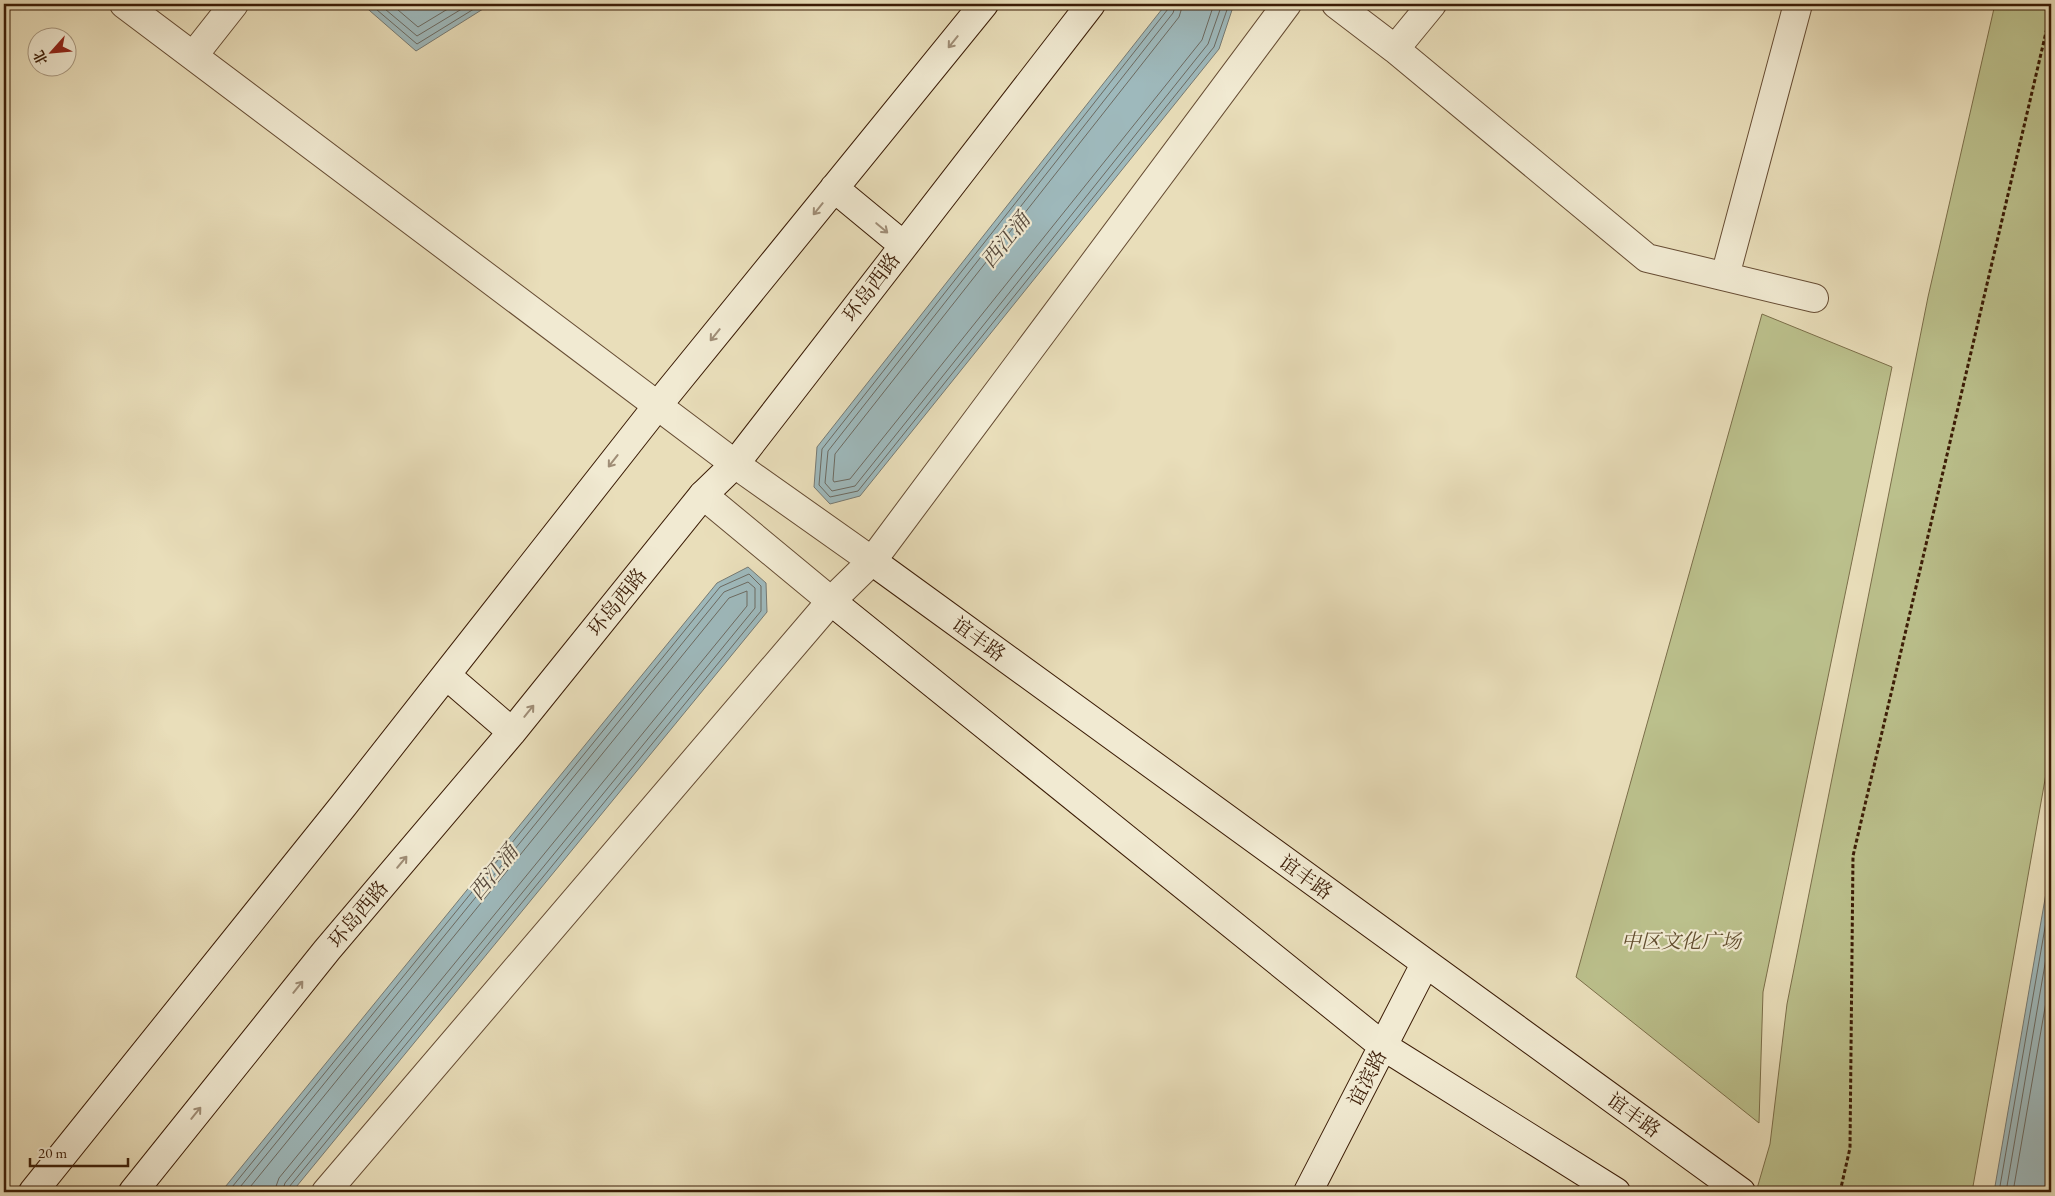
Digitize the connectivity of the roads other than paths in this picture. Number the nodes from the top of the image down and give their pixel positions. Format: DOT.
graph roads {
  1 [pos="124,4"];
  2 [pos="234,4"];
  3 [pos="984,4"];
  4 [pos="1091,4"];
  5 [pos="1287,4"];
  6 [pos="1336,4"];
  7 [pos="1432,4"];
  8 [pos="1798,4"];
  9 [pos="1395,49"];
  10 [pos="193,56"];
  11 [pos="834,188"];
  12 [pos="903,245"];
  13 [pos="1725,276"];
  14 [pos="1814,298"];
  15 [pos="658,405"];
  16 [pos="735,464"];
  17 [pos="703,495"];
  18 [pos="872,561"];
  19 [pos="831,601"];
  20 [pos="446,675"];
  21 [pos="512,732"];
  22 [pos="1425,964"];
  23 [pos="1383,1046"];
  24 [pos="33,1192"];
  25 [pos="132,1192"];
  26 [pos="326,1192"];
  27 [pos="1308,1192"];
  28 [pos="1616,1192"];
  29 [pos="1741,1192"];
  1 -- 10 [label="street, 谊丰路"];
  2 -- 10 [label="street"];
  3 -- 11 [label="street, one-way"];
  4 -- 12 [label="street, 环岛西路"];
  5 -- 18 [label="street"];
  6 -- 9 [label="street"];
  7 -- 9 [label="street"];
  8 -- 13 [label="street"];
  9 -- 13 [label="street"];
  10 -- 15 [label="street, 谊丰路"];
  11 -- 12 [label="street, one-way"];
  11 -- 15 [label="street, one-way"];
  12 -- 16 [label="street, 环岛西路"];
  13 -- 14 [label="street"];
  15 -- 16 [label="street, 谊丰路"];
  15 -- 20 [label="street, one-way"];
  16 -- 17 [label="street, 环岛西路"];
  16 -- 18 [label="street, 谊丰路"];
  17 -- 19 [label="street"];
  21 -- 17 [label="street, 环岛西路, one-way"];
  18 -- 19 [label="street"];
  18 -- 22 [label="street, 谊丰路"];
  19 -- 23 [label="street"];
  19 -- 26 [label="street"];
  20 -- 21 [label="street"];
  20 -- 24 [label="street"];
  25 -- 21 [label="street, 环岛西路, one-way"];
  22 -- 23 [label="street, 谊滨路"];
  22 -- 29 [label="street, 谊丰路"];
  23 -- 27 [label="street, 谊滨路"];
  23 -- 28 [label="street"];
}
